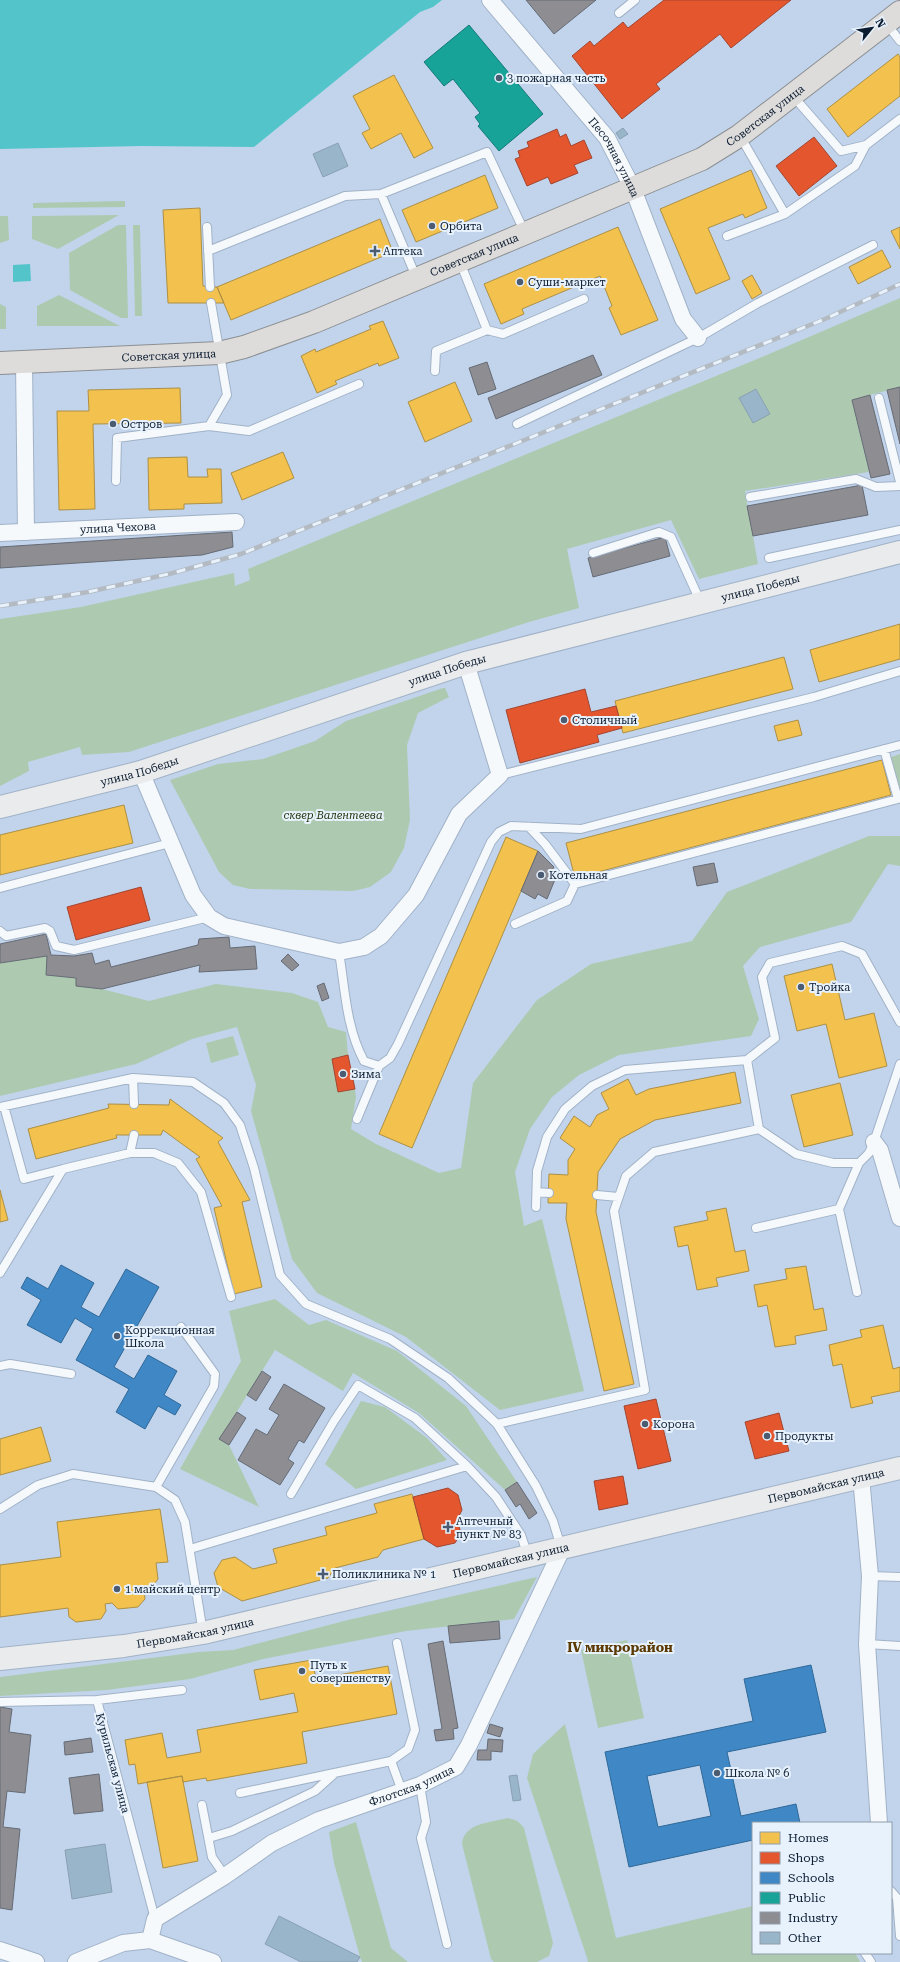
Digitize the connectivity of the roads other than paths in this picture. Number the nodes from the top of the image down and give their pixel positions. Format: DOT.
graph roads {
  1 [pos="490,0"];
  2 [pos="635,0"];
  3 [pos="619,13"];
  4 [pos="893,18"];
  5 [pos="900,41"];
  6 [pos="793,95"];
  7 [pos="900,119"];
  8 [pos="739,136"];
  9 [pos="866,145"];
  10 [pos="633,189"];
  11 [pos="381,194"];
  12 [pos="785,214"];
  13 [pos="207,228"];
  14 [pos="526,234"];
  15 [pos="727,236"];
  16 [pos="873,245"];
  17 [pos="208,251"];
  18 [pos="460,261"];
  19 [pos="417,280"];
  20 [pos="210,287"];
  21 [pos="584,299"];
  22 [pos="211,303"];
  23 [pos="487,330"];
  24 [pos="698,338"];
  25 [pos="219,353"];
  26 [pos="24,362"];
  27 [pos="0,363"];
  28 [pos="435,371"];
  29 [pos="359,384"];
  30 [pos="879,398"];
  31 [pos="517,424"];
  32 [pos="209,426"];
  33 [pos="116,481"];
  34 [pos="900,482"];
  35 [pos="900,486"];
  36 [pos="750,497"];
  37 [pos="236,522"];
  38 [pos="900,530"];
  39 [pos="26,532"];
  40 [pos="0,533"];
  41 [pos="900,552"];
  42 [pos="593,553"];
  43 [pos="769,558"];
  44 [pos="701,603"];
  45 [pos="466,663"];
  46 [pos="900,671"];
  47 [pos="900,745"];
  48 [pos="884,749"];
  49 [pos="141,772"];
  50 [pos="500,775"];
  51 [pos="0,807"];
  52 [pos="529,827"];
  53 [pos="170,843"];
  54 [pos="575,884"];
  55 [pos="0,888"];
  56 [pos="209,917"];
  57 [pos="515,924"];
  58 [pos="0,931"];
  59 [pos="339,952"];
  60 [pos="900,1022"];
  61 [pos="746,1060"];
  62 [pos="900,1064"];
  63 [pos="379,1066"];
  64 [pos="133,1078"];
  65 [pos="134,1104"];
  66 [pos="2,1107"];
  67 [pos="357,1119"];
  68 [pos="759,1129"];
  69 [pos="134,1135"];
  70 [pos="874,1142"];
  71 [pos="130,1153"];
  72 [pos="859,1162"];
  73 [pos="63,1169"];
  74 [pos="537,1192"];
  75 [pos="549,1193"];
  76 [pos="597,1195"];
  77 [pos="618,1196"];
  78 [pos="536,1207"];
  79 [pos="839,1209"];
  80 [pos="900,1218"];
  81 [pos="756,1228"];
  82 [pos="0,1273"];
  83 [pos="857,1292"];
  84 [pos="231,1297"];
  85 [pos="181,1327"];
  86 [pos="0,1366"];
  87 [pos="70,1374"];
  88 [pos="497,1424"];
  89 [pos="467,1466"];
  90 [pos="900,1468"];
  91 [pos="861,1477"];
  92 [pos="156,1487"];
  93 [pos="290,1494"];
  94 [pos="0,1509"];
  95 [pos="190,1549"];
  96 [pos="562,1549"];
  97 [pos="528,1557"];
  98 [pos="870,1576"];
  99 [pos="900,1577"];
  100 [pos="203,1633"];
  101 [pos="397,1642"];
  102 [pos="867,1644"];
  103 [pos="900,1646"];
  104 [pos="0,1658"];
  105 [pos="182,1690"];
  106 [pos="97,1700"];
  107 [pos="0,1702"];
  108 [pos="391,1761"];
  109 [pos="334,1773"];
  110 [pos="420,1785"];
  111 [pos="402,1791"];
  112 [pos="240,1793"];
  113 [pos="202,1805"];
  114 [pos="879,1822"];
  115 [pos="209,1838"];
  116 [pos="225,1876"];
  117 [pos="898,1898"];
  118 [pos="155,1919"];
  119 [pos="900,1936"];
  120 [pos="150,1940"];
  121 [pos="447,1944"];
  122 [pos="0,1950"];
  123 [pos="36,1962"];
  124 [pos="76,1962"];
  125 [pos="213,1962"];
  1 -- 10 [label="street, Песочная улица"];
  2 -- 3 [label="lane"];
  4 -- 5 [label="lane"];
  4 -- 6 [label="main road, Советская улица"];
  6 -- 8 [label="main road, Советская улица"];
  6 -- 9 [label="lane"];
  7 -- 9 [label="lane"];
  8 -- 10 [label="main road, Советская улица"];
  8 -- 12 [label="lane"];
  9 -- 12 [label="lane"];
  10 -- 14 [label="main road, Советская улица"];
  10 -- 24 [label="street, Песочная улица"];
  11 -- 14 [label="lane"];
  11 -- 17 [label="lane"];
  11 -- 19 [label="lane"];
  12 -- 15 [label="lane"];
  13 -- 17 [label="lane"];
  14 -- 18 [label="main road, Советская улица"];
  16 -- 24 [label="lane"];
  17 -- 20 [label="lane"];
  18 -- 19 [label="main road, Советская улица"];
  18 -- 23 [label="lane"];
  19 -- 25 [label="main road, Советская улица"];
  21 -- 23 [label="lane"];
  22 -- 25 [label="lane"];
  23 -- 28 [label="lane"];
  24 -- 31 [label="lane"];
  25 -- 26 [label="main road, Советская улица"];
  25 -- 32 [label="lane"];
  26 -- 27 [label="main road, Советская улица"];
  26 -- 39 [label="street"];
  29 -- 32 [label="lane"];
  30 -- 34 [label="lane"];
  32 -- 33 [label="lane"];
  35 -- 36 [label="lane"];
  37 -- 39 [label="street, улица Чехова"];
  38 -- 43 [label="lane"];
  39 -- 40 [label="street, улица Чехова"];
  41 -- 44 [label="main road, улица Победы"];
  42 -- 44 [label="lane"];
  44 -- 45 [label="main road, улица Победы"];
  45 -- 49 [label="main road, улица Победы"];
  45 -- 50 [label="street"];
  46 -- 50 [label="lane"];
  47 -- 48 [label="lane"];
  48 -- 52 [label="lane"];
  48 -- 54 [label="lane"];
  49 -- 51 [label="main road, улица Победы"];
  49 -- 53 [label="street"];
  50 -- 59 [label="street"];
  52 -- 54 [label="lane"];
  52 -- 63 [label="lane"];
  53 -- 55 [label="lane"];
  53 -- 56 [label="street"];
  54 -- 57 [label="lane"];
  56 -- 58 [label="lane"];
  56 -- 59 [label="street"];
  59 -- 63 [label="lane"];
  60 -- 61 [label="lane"];
  61 -- 68 [label="lane"];
  61 -- 74 [label="lane"];
  62 -- 70 [label="lane"];
  63 -- 67 [label="lane"];
  64 -- 65 [label="lane"];
  64 -- 66 [label="lane"];
  64 -- 88 [label="lane"];
  66 -- 73 [label="lane"];
  68 -- 72 [label="lane"];
  68 -- 77 [label="lane"];
  69 -- 71 [label="lane"];
  70 -- 72 [label="lane"];
  70 -- 80 [label="street"];
  71 -- 73 [label="lane"];
  71 -- 84 [label="lane"];
  72 -- 79 [label="lane"];
  73 -- 82 [label="lane"];
  74 -- 75 [label="lane"];
  74 -- 78 [label="lane"];
  76 -- 77 [label="lane"];
  77 -- 88 [label="lane"];
  79 -- 81 [label="lane"];
  79 -- 83 [label="lane"];
  85 -- 92 [label="lane"];
  86 -- 87 [label="lane"];
  88 -- 96 [label="lane"];
  89 -- 93 [label="lane"];
  89 -- 95 [label="lane"];
  89 -- 97 [label="lane"];
  90 -- 91 [label="main road, Первомайская улица"];
  91 -- 96 [label="main road, Первомайская улица"];
  91 -- 98 [label="street"];
  92 -- 94 [label="lane"];
  92 -- 95 [label="lane"];
  95 -- 100 [label="lane"];
  96 -- 97 [label="main road, Первомайская улица"];
  96 -- 110 [label="street, Флотская улица"];
  97 -- 100 [label="main road, Первомайская улица"];
  98 -- 99 [label="lane"];
  98 -- 102 [label="street"];
  100 -- 104 [label="main road, Первомайская улица"];
  101 -- 108 [label="lane"];
  102 -- 103 [label="lane"];
  102 -- 114 [label="street"];
  105 -- 106 [label="lane"];
  106 -- 107 [label="lane, Курильская улица"];
  106 -- 118 [label="lane, Курильская улица"];
  108 -- 109 [label="lane"];
  108 -- 111 [label="lane"];
  109 -- 112 [label="lane"];
  109 -- 115 [label="lane"];
  110 -- 111 [label="street, Флотская улица"];
  110 -- 121 [label="lane"];
  111 -- 116 [label="street, Флотская улица"];
  113 -- 115 [label="lane"];
  115 -- 116 [label="lane"];
  116 -- 118 [label="street, Флотская улица"];
  117 -- 119 [label="lane"];
  118 -- 120 [label="street"];
  120 -- 124 [label="street"];
  120 -- 125 [label="street"];
  122 -- 123 [label="street"];
}
